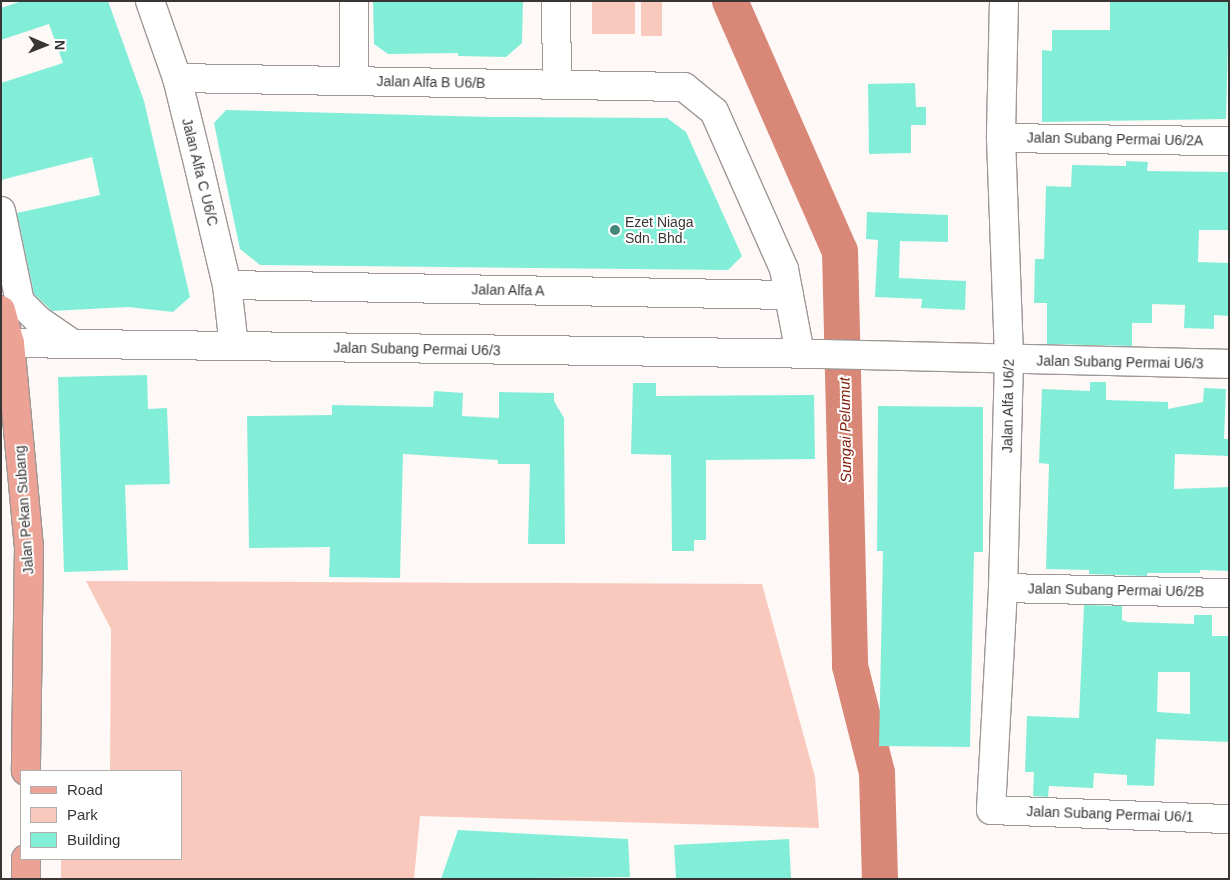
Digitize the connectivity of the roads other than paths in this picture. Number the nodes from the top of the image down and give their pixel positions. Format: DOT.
graph roads {
  1 [pos="150,1"];
  2 [pos="354,1"];
  3 [pos="556,1"];
  4 [pos="1004,1"];
  5 [pos="177,78"];
  6 [pos="354,81"];
  7 [pos="557,84"];
  8 [pos="1002,138"];
  9 [pos="1229,141"];
  10 [pos="1,211"];
  11 [pos="227,284"];
  12 [pos="789,295"];
  13 [pos="1,310"];
  14 [pos="10,343"];
  15 [pos="72,344"];
  16 [pos="234,346"];
  17 [pos="812,354"];
  18 [pos="1009,360"];
  19 [pos="1229,364"];
  20 [pos="1003,588"];
  21 [pos="1229,593"];
  22 [pos="26,770"];
  23 [pos="991,810"];
  24 [pos="1229,819"];
  25 [pos="26,860"];
  26 [pos="26,879"];
  1 -- 5 [label="street, Jalan Alfa C U6/C"];
  2 -- 6 [label="street"];
  3 -- 7 [label="street"];
  4 -- 8 [label="street, Jalan Alfa U6/2"];
  5 -- 6 [label="street, Jalan Alfa B U6/B"];
  5 -- 11 [label="street, Jalan Alfa C U6/C"];
  6 -- 7 [label="street, Jalan Alfa B U6/B"];
  7 -- 12 [label="street, Jalan Alfa B U6/B"];
  8 -- 9 [label="street, Jalan Subang Permai U6/2A"];
  8 -- 18 [label="street, Jalan Alfa U6/2"];
  10 -- 15 [label="street"];
  11 -- 12 [label="street, Jalan Alfa A"];
  11 -- 16 [label="street, Jalan Alfa C U6/C"];
  12 -- 17 [label="street"];
  13 -- 14 [label="main road, Jalan Pekan Subang"];
  14 -- 15 [label="street, Jalan Subang Permai U6/3"];
  14 -- 22 [label="main road, Jalan Pekan Subang"];
  15 -- 16 [label="street, Jalan Subang Permai U6/3"];
  16 -- 17 [label="street, Jalan Subang Permai U6/3"];
  17 -- 18 [label="street, Jalan Subang Permai U6/3"];
  18 -- 19 [label="street, Jalan Subang Permai U6/3"];
  18 -- 20 [label="street, Jalan Alfa U6/2"];
  20 -- 21 [label="street, Jalan Subang Permai U6/2B"];
  20 -- 23 [label="street, Jalan Alfa U6/2"];
  23 -- 24 [label="street, Jalan Subang Permai U6/1"];
  25 -- 26 [label="main road"];
}
